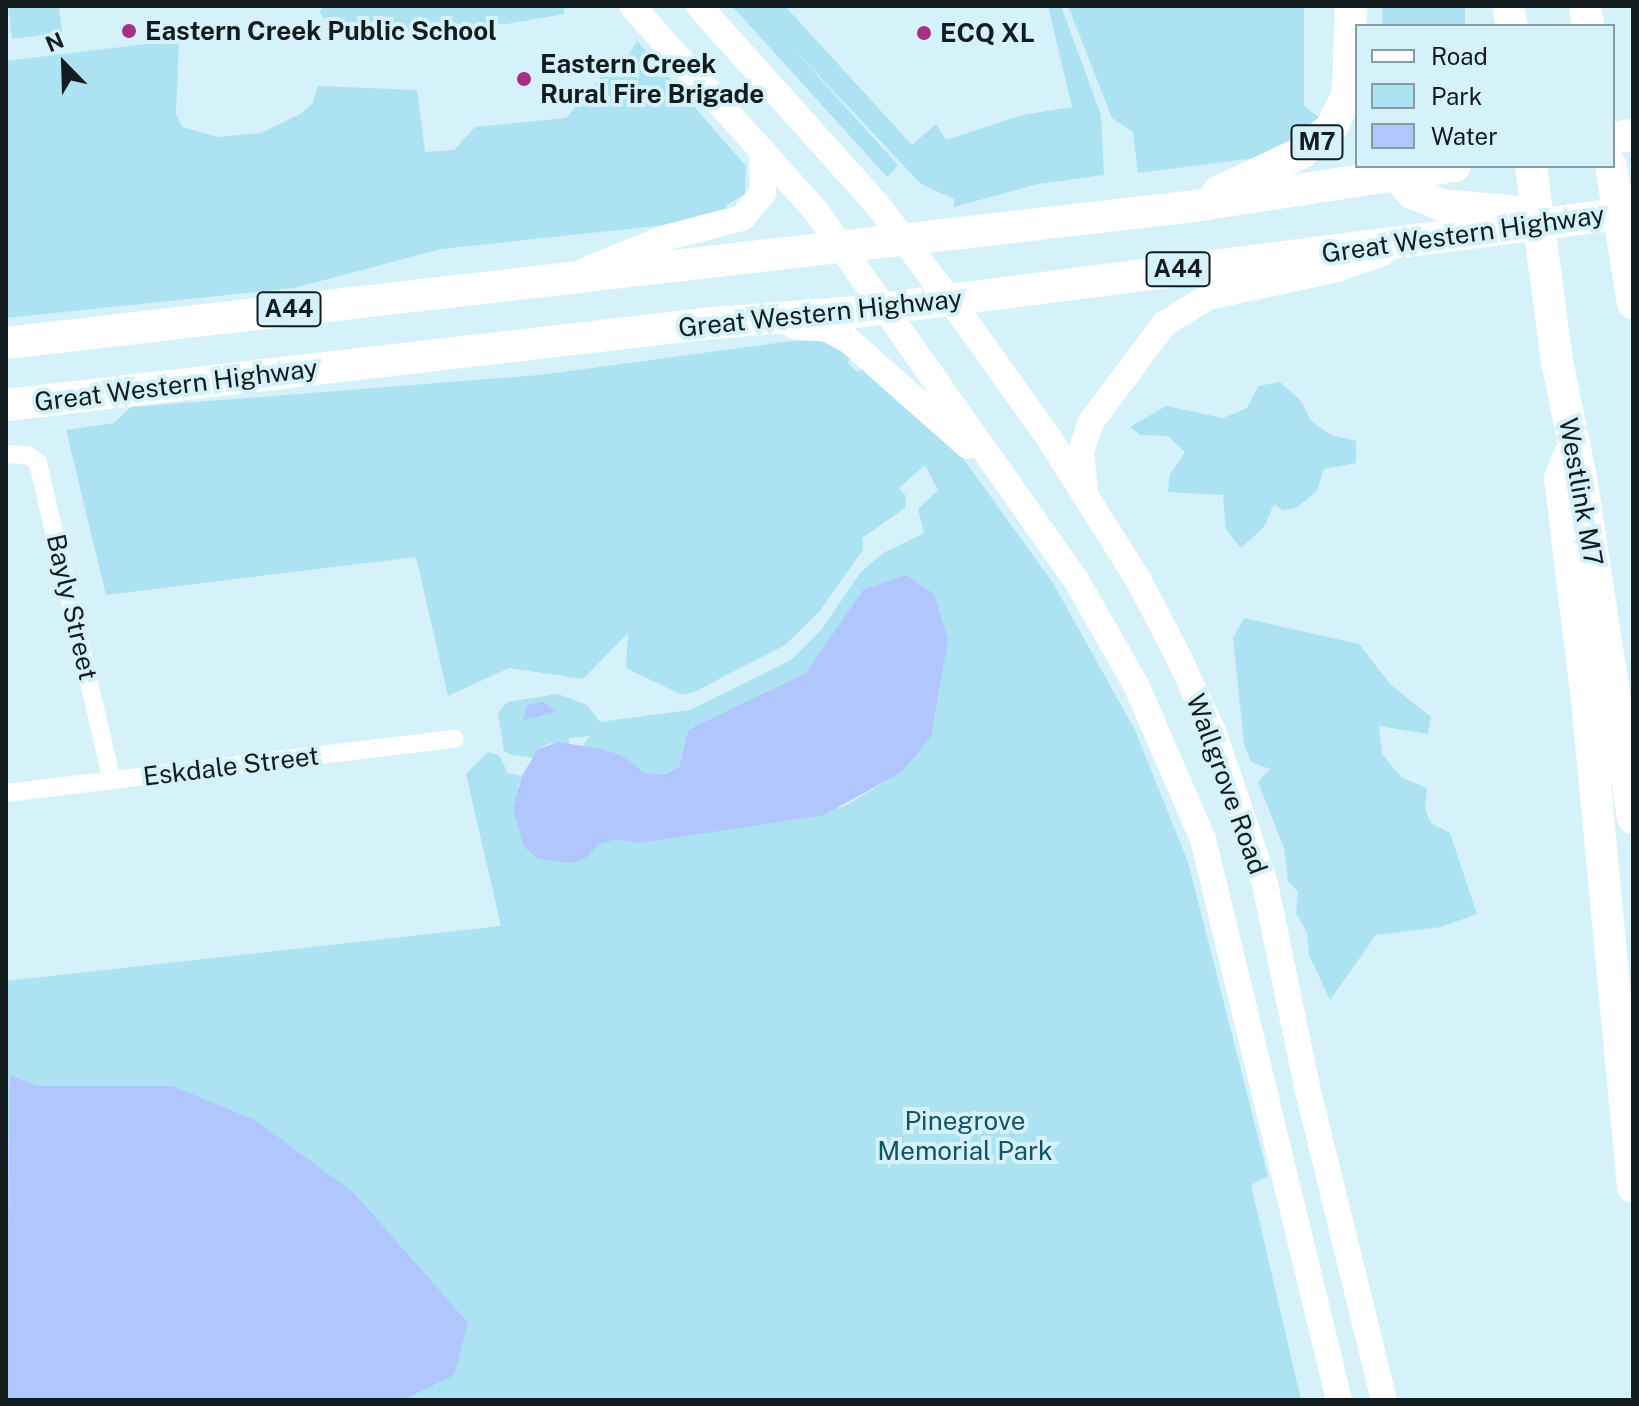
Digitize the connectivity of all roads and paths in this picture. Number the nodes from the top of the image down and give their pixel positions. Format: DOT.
graph roads {
  1 [pos="632,6"];
  2 [pos="699,6"];
  3 [pos="1351,6"];
  4 [pos="762,150"];
  5 [pos="1430,168"];
  6 [pos="1531,168"];
  7 [pos="1611,168"];
  8 [pos="1392,171"];
  9 [pos="1187,207"];
  10 [pos="1633,212"];
  11 [pos="1584,218"];
  12 [pos="904,239"];
  13 [pos="1408,244"];
  14 [pos="841,247"];
  15 [pos="572,275"];
  16 [pos="949,300"];
  17 [pos="1633,303"];
  18 [pos="887,308"];
  19 [pos="713,323"];
  20 [pos="6,343"];
  21 [pos="6,405"];
  22 [pos="1574,444"];
  23 [pos="8,454"];
  24 [pos="1009,484"];
  25 [pos="1086,496"];
  26 [pos="455,739"];
  27 [pos="112,780"];
  28 [pos="6,793"];
  29 [pos="1633,818"];
  30 [pos="1633,1187"];
  31 [pos="1339,1400"];
  32 [pos="1384,1400"];
  1 -- 4 [label="main road, Wallgrove Road"];
  2 -- 12 [label="main road, Wallgrove Road"];
  3 -- 9 [label="highway, M7"];
  4 -- 14 [label="main road, Wallgrove Road"];
  4 -- 15 [label="main road"];
  5 -- 8 [label="highway, A44"];
  6 -- 22 [label="highway, Westlink M7"];
  7 -- 17 [label="highway"];
  8 -- 9 [label="highway, A44"];
  8 -- 11 [label="highway"];
  9 -- 12 [label="highway, A44"];
  10 -- 11 [label="highway, Great Western Highway / A44"];
  11 -- 13 [label="highway, Great Western Highway / A44"];
  12 -- 14 [label="highway, A44"];
  12 -- 16 [label="main road, Wallgrove Road"];
  13 -- 16 [label="highway, Great Western Highway / A44"];
  13 -- 25 [label="main road"];
  14 -- 15 [label="highway, A44"];
  14 -- 18 [label="main road, Wallgrove Road"];
  15 -- 20 [label="highway, A44"];
  16 -- 18 [label="highway, Great Western Highway / A44"];
  16 -- 25 [label="main road, Wallgrove Road"];
  18 -- 19 [label="highway, Great Western Highway / A44"];
  18 -- 24 [label="main road, Wallgrove Road"];
  19 -- 21 [label="highway, Great Western Highway / A44"];
  19 -- 24 [label="main road"];
  22 -- 29 [label="highway, Westlink M7"];
  22 -- 30 [label="highway"];
  23 -- 27 [label="street, Bayly Street"];
  24 -- 31 [label="main road, Wallgrove Road"];
  25 -- 32 [label="main road, Wallgrove Road"];
  26 -- 27 [label="street, Eskdale Street"];
  27 -- 28 [label="street, Eskdale Street"];
}
